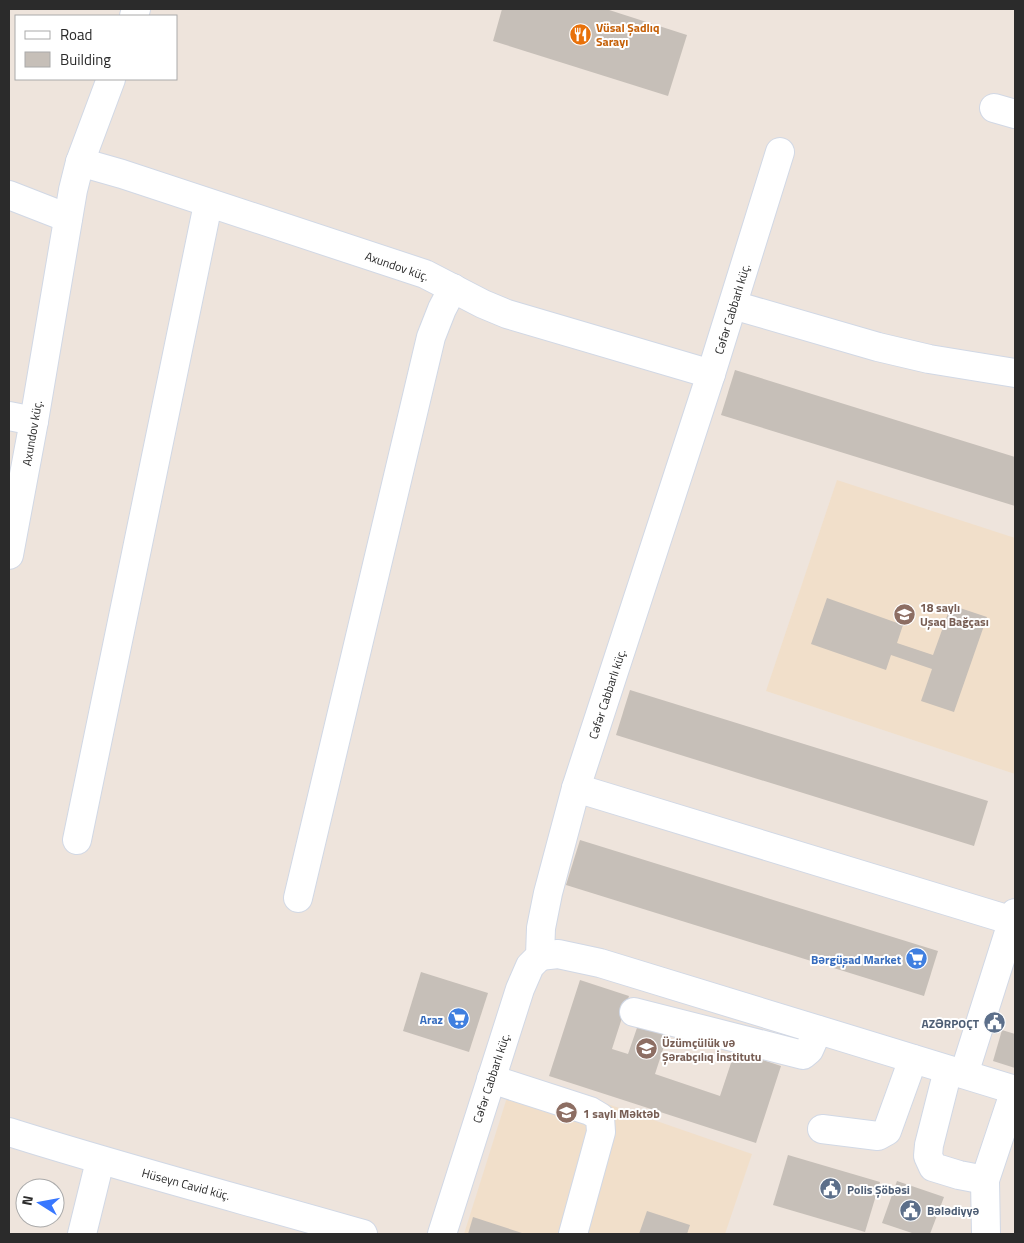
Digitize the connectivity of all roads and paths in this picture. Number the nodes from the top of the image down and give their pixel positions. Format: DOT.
graph roads {
  1 [pos="111,80"];
  2 [pos="780,152"];
  3 [pos="80,162"];
  4 [pos="9,195"];
  5 [pos="208,204"];
  6 [pos="68,218"];
  7 [pos="453,288"];
  8 [pos="733,305"];
  9 [pos="1015,373"];
  10 [pos="711,374"];
  11 [pos="21,418"];
  12 [pos="9,555"];
  13 [pos="576,788"];
  14 [pos="77,840"];
  15 [pos="298,898"];
  16 [pos="1014,917"];
  17 [pos="540,956"];
  18 [pos="634,1012"];
  19 [pos="818,1030"];
  20 [pos="912,1060"];
  21 [pos="956,1072"];
  22 [pos="491,1079"];
  23 [pos="1015,1090"];
  24 [pos="822,1129"];
  25 [pos="9,1132"];
  26 [pos="100,1160"];
  27 [pos="985,1180"];
  28 [pos="82,1234"];
  29 [pos="363,1234"];
  30 [pos="442,1234"];
  31 [pos="573,1234"];
  32 [pos="986,1234"];
  1 -- 3 [label="street, Axundov küç."];
  2 -- 8 [label="street, Cəfər Cabbarlı küç."];
  3 -- 5 [label="street, Axundov küç."];
  3 -- 6 [label="street, Axundov küç."];
  4 -- 6 [label="street"];
  5 -- 7 [label="street, Axundov küç."];
  5 -- 14 [label="street"];
  6 -- 11 [label="street, Axundov küç."];
  7 -- 10 [label="street, Axundov küç."];
  7 -- 15 [label="street"];
  8 -- 9 [label="street"];
  8 -- 10 [label="street, Cəfər Cabbarlı küç."];
  10 -- 13 [label="street, Cəfər Cabbarlı küç."];
  11 -- 12 [label="street, Axundov küç."];
  13 -- 16 [label="street"];
  13 -- 17 [label="street, Cəfər Cabbarlı küç."];
  16 -- 21 [label="street"];
  17 -- 19 [label="street"];
  17 -- 22 [label="street, Cəfər Cabbarlı küç."];
  18 -- 19 [label="street"];
  19 -- 20 [label="street"];
  20 -- 21 [label="street"];
  20 -- 24 [label="street"];
  21 -- 23 [label="street"];
  21 -- 27 [label="street"];
  22 -- 30 [label="street, Cəfər Cabbarlı küç."];
  22 -- 31 [label="street"];
  23 -- 27 [label="street"];
  25 -- 26 [label="street, Hüseyn Cavid küç."];
  26 -- 28 [label="street"];
  26 -- 29 [label="street, Hüseyn Cavid küç."];
  27 -- 32 [label="street"];
}
